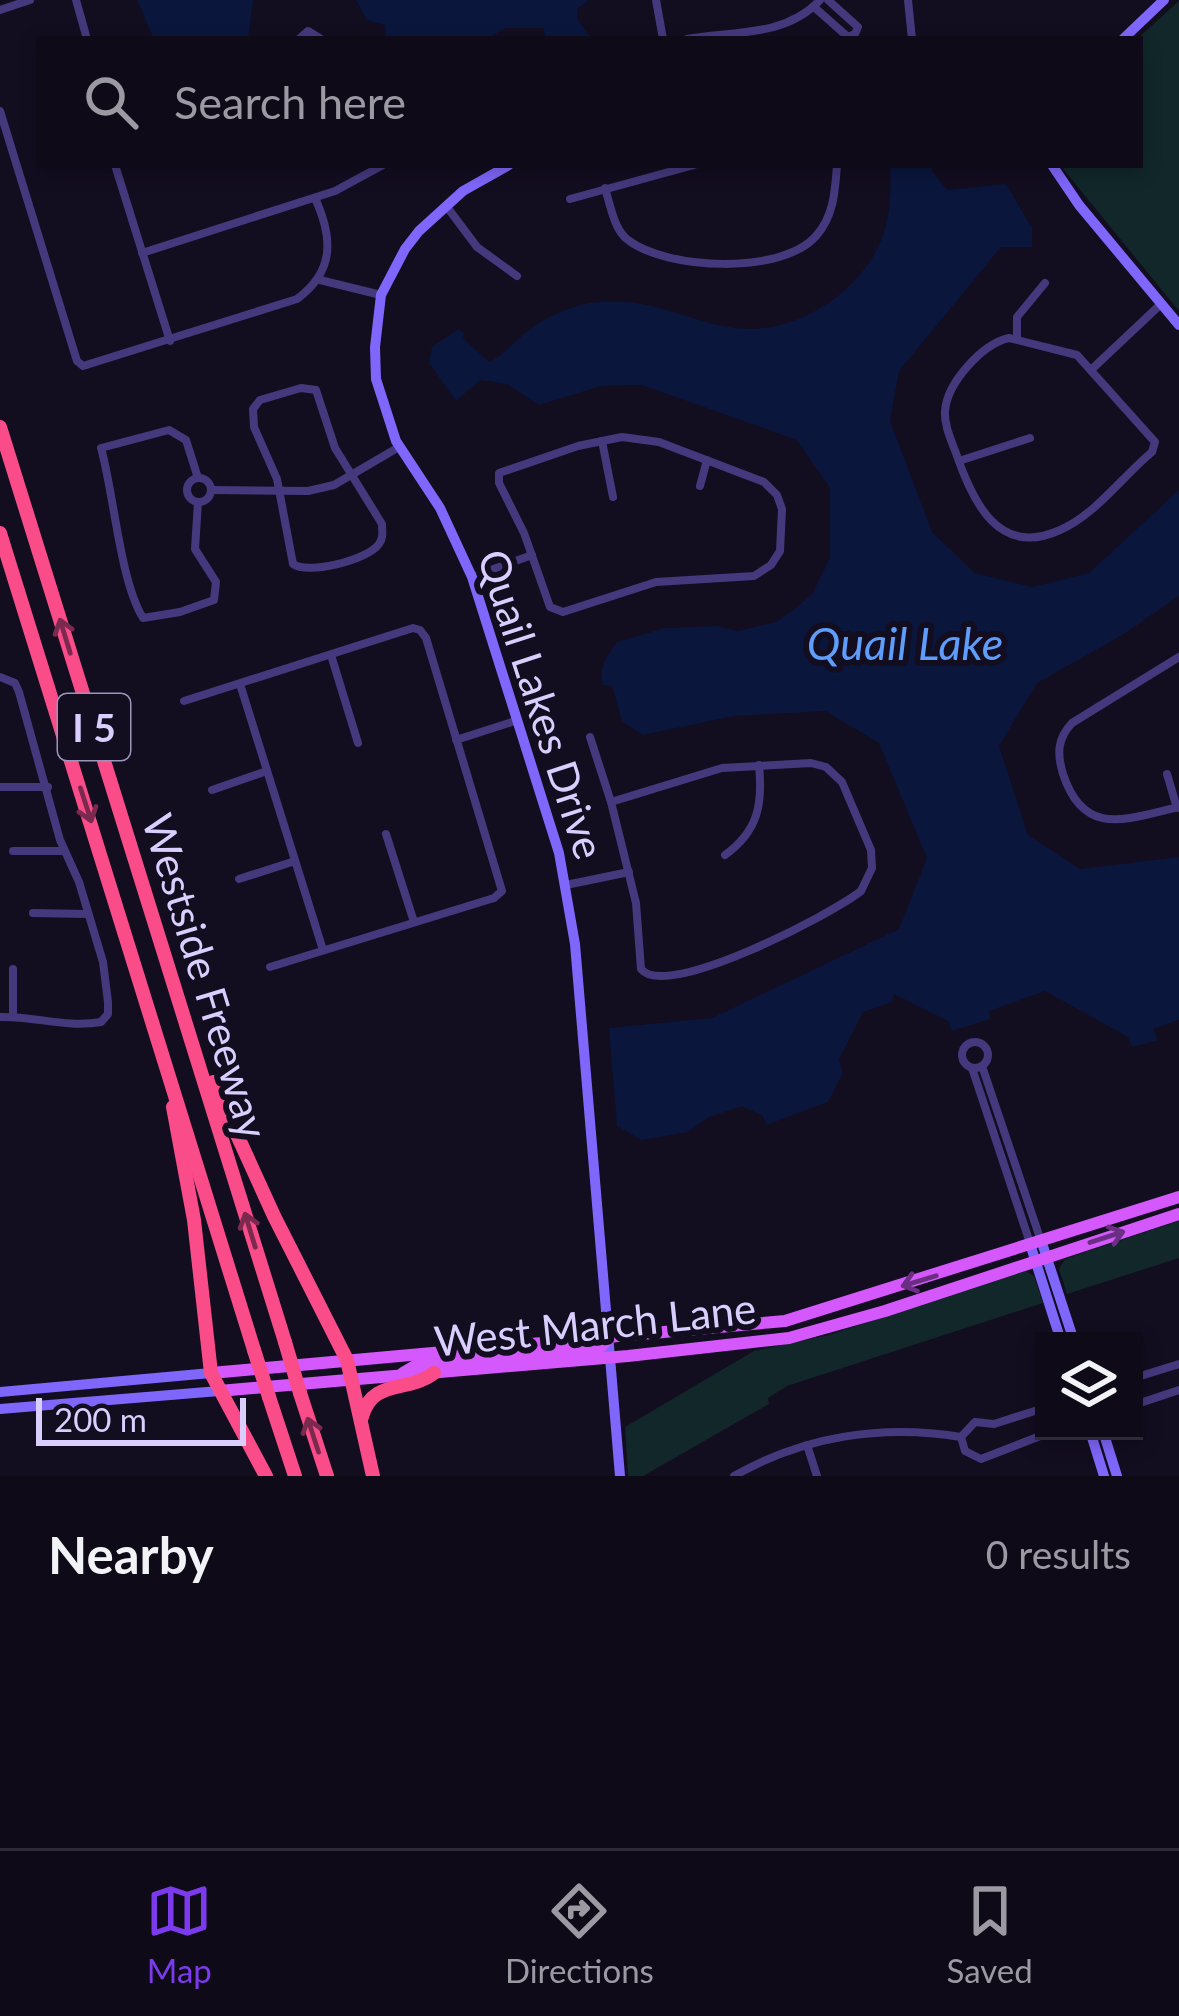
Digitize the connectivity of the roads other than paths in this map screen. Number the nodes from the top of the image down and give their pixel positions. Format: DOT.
graph roads {
  1 [pos="30,0"];
  2 [pos="76,0"];
  3 [pos="656,0"];
  4 [pos="908,0"];
  5 [pos="1164,0"];
  6 [pos="821,2"];
  7 [pos="0,10"];
  8 [pos="86,36"];
  9 [pos="662,36"];
  10 [pos="711,36"];
  11 [pos="847,36"];
  12 [pos="852,36"];
  13 [pos="912,36"];
  14 [pos="1126,36"];
  15 [pos="0,111"];
  16 [pos="116,168"];
  17 [pos="378,168"];
  18 [pos="504,168"];
  19 [pos="681,168"];
  20 [pos="837,168"];
  21 [pos="1054,168"];
  22 [pos="605,188"];
  23 [pos="314,198"];
  24 [pos="570,199"];
  25 [pos="446,205"];
  26 [pos="142,254"];
  27 [pos="517,276"];
  28 [pos="320,280"];
  29 [pos="1046,283"];
  30 [pos="381,295"];
  31 [pos="1162,304"];
  32 [pos="1179,326"];
  33 [pos="1017,338"];
  34 [pos="170,341"];
  35 [pos="1092,369"];
  36 [pos="0,427"];
  37 [pos="1030,438"];
  38 [pos="602,441"];
  39 [pos="400,447"];
  40 [pos="707,460"];
  41 [pos="959,461"];
  42 [pos="352,476"];
  43 [pos="198,478"];
  44 [pos="700,486"];
  45 [pos="279,488"];
  46 [pos="211,490"];
  47 [pos="613,497"];
  48 [pos="198,502"];
  49 [pos="0,533"];
  50 [pos="532,555"];
  51 [pos="472,577"];
  52 [pos="331,655"];
  53 [pos="1179,657"];
  54 [pos="0,677"];
  55 [pos="240,684"];
  56 [pos="184,701"];
  57 [pos="518,720"];
  58 [pos="590,737"];
  59 [pos="456,740"];
  60 [pos="358,743"];
  61 [pos="759,765"];
  62 [pos="267,771"];
  63 [pos="1167,774"];
  64 [pos="0,787"];
  65 [pos="48,787"];
  66 [pos="212,790"];
  67 [pos="611,802"];
  68 [pos="1178,808"];
  69 [pos="386,834"];
  70 [pos="13,850"];
  71 [pos="64,851"];
  72 [pos="725,855"];
  73 [pos="296,861"];
  74 [pos="629,872"];
  75 [pos="239,879"];
  76 [pos="566,885"];
  77 [pos="33,913"];
  78 [pos="87,914"];
  79 [pos="414,922"];
  80 [pos="323,950"];
  81 [pos="270,967"];
  82 [pos="13,969"];
  83 [pos="13,1016"];
  84 [pos="0,1017"];
  85 [pos="188,1028"];
  86 [pos="978,1067"];
  87 [pos="174,1084"];
  88 [pos="1179,1197"];
  89 [pos="1179,1214"];
  90 [pos="1039,1252"];
  91 [pos="1050,1286"];
  92 [pos="1059,1332"];
  93 [pos="1069,1332"];
  94 [pos="610,1338"];
  95 [pos="612,1358"];
  96 [pos="346,1360"];
  97 [pos="1179,1364"];
  98 [pos="211,1373"];
  99 [pos="434,1373"];
  100 [pos="1143,1375"];
  101 [pos="398,1377"];
  102 [pos="352,1381"];
  103 [pos="1179,1390"];
  104 [pos="219,1391"];
  105 [pos="0,1392"];
  106 [pos="1143,1402"];
  107 [pos="0,1409"];
  108 [pos="1035,1411"];
  109 [pos="361,1422"];
  110 [pos="961,1437"];
  111 [pos="1035,1438"];
  112 [pos="1093,1440"];
  113 [pos="1105,1440"];
  114 [pos="807,1444"];
  115 [pos="266,1476"];
  116 [pos="295,1476"];
  117 [pos="327,1476"];
  118 [pos="373,1476"];
  119 [pos="620,1476"];
  120 [pos="734,1476"];
  121 [pos="817,1476"];
  122 [pos="1104,1476"];
  123 [pos="1118,1476"];
  1 -- 7 [label="street"];
  2 -- 8 [label="street"];
  3 -- 9 [label="street"];
  4 -- 13 [label="street"];
  5 -- 14 [label="main road"];
  6 -- 10 [label="street"];
  6 -- 11 [label="street"];
  6 -- 12 [label="street"];
  15 -- 34 [label="street"];
  16 -- 26 [label="street"];
  17 -- 23 [label="street"];
  18 -- 25 [label="main road, Quail Lakes Drive"];
  19 -- 22 [label="street"];
  20 -- 22 [label="street"];
  21 -- 31 [label="main road"];
  22 -- 24 [label="street"];
  23 -- 26 [label="street"];
  23 -- 28 [label="street"];
  25 -- 27 [label="street"];
  25 -- 30 [label="main road, Quail Lakes Drive"];
  26 -- 34 [label="street"];
  28 -- 30 [label="street"];
  28 -- 34 [label="street"];
  29 -- 33 [label="street"];
  30 -- 39 [label="main road, Quail Lakes Drive"];
  31 -- 32 [label="main road"];
  31 -- 35 [label="street"];
  33 -- 35 [label="street"];
  33 -- 41 [label="street"];
  35 -- 41 [label="street"];
  85 -- 36 [label="highway, Westside Freeway / I 5, one-way"];
  37 -- 41 [label="street"];
  38 -- 40 [label="street"];
  38 -- 47 [label="street"];
  38 -- 50 [label="street"];
  39 -- 42 [label="street"];
  39 -- 51 [label="main road, Quail Lakes Drive"];
  40 -- 44 [label="street"];
  40 -- 50 [label="street"];
  42 -- 45 [label="street"];
  42 -- 45 [label="street"];
  42 -- 45 [label="street"];
  43 -- 46 [label="street"];
  43 -- 48 [label="street"];
  43 -- 48 [label="street"];
  45 -- 46 [label="street"];
  46 -- 48 [label="street"];
  49 -- 87 [label="highway, Westside Freeway / I 5, one-way"];
  50 -- 51 [label="street"];
  51 -- 57 [label="main road, Quail Lakes Drive"];
  52 -- 55 [label="street"];
  52 -- 59 [label="street"];
  52 -- 60 [label="street"];
  53 -- 68 [label="street"];
  54 -- 65 [label="street"];
  55 -- 56 [label="street"];
  55 -- 62 [label="street"];
  57 -- 59 [label="street"];
  57 -- 76 [label="main road, Quail Lakes Drive"];
  58 -- 67 [label="street"];
  59 -- 79 [label="street"];
  61 -- 67 [label="street"];
  61 -- 72 [label="street"];
  61 -- 74 [label="street"];
  62 -- 66 [label="street"];
  62 -- 73 [label="street"];
  63 -- 68 [label="street"];
  64 -- 65 [label="street"];
  65 -- 71 [label="street"];
  67 -- 74 [label="street"];
  69 -- 79 [label="street"];
  70 -- 71 [label="street"];
  71 -- 78 [label="street"];
  73 -- 75 [label="street"];
  73 -- 80 [label="street"];
  74 -- 76 [label="street"];
  76 -- 94 [label="main road, Quail Lakes Drive"];
  77 -- 78 [label="street"];
  78 -- 83 [label="street"];
  79 -- 80 [label="street"];
  80 -- 81 [label="street"];
  82 -- 83 [label="street"];
  83 -- 84 [label="street"];
  85 -- 96 [label="highway"];
  117 -- 85 [label="highway, Westside Freeway / I 5, one-way, bridge"];
  86 -- 90 [label="street"];
  87 -- 98 [label="highway"];
  87 -- 116 [label="highway, Westside Freeway / I 5, bridge"];
  88 -- 90 [label="main road, West March Lane"];
  90 -- 89 [label="main road, West March Lane, one-way"];
  90 -- 91 [label="main road"];
  90 -- 94 [label="main road, West March Lane, one-way"];
  90 -- 95 [label="main road, West March Lane"];
  91 -- 92 [label="main road"];
  91 -- 93 [label="main road"];
  94 -- 95 [label="main road, Quail Lakes Drive"];
  94 -- 96 [label="main road, West March Lane"];
  94 -- 101 [label="main road"];
  95 -- 99 [label="main road, West March Lane"];
  95 -- 119 [label="main road, Quail Lakes Drive"];
  96 -- 98 [label="main road, West March Lane"];
  96 -- 102 [label="highway"];
  97 -- 100 [label="street"];
  98 -- 104 [label="highway"];
  98 -- 105 [label="main road, West March Lane"];
  99 -- 101 [label="main road, West March Lane"];
  99 -- 109 [label="highway"];
  101 -- 102 [label="main road, West March Lane"];
  102 -- 104 [label="main road, West March Lane"];
  102 -- 109 [label="highway"];
  103 -- 106 [label="street"];
  104 -- 107 [label="main road, West March Lane"];
  104 -- 115 [label="highway"];
  108 -- 110 [label="street"];
  109 -- 118 [label="highway"];
  110 -- 111 [label="street"];
  110 -- 114 [label="street"];
  112 -- 122 [label="main road"];
  113 -- 123 [label="main road"];
  114 -- 120 [label="street"];
  114 -- 121 [label="street"];
}
